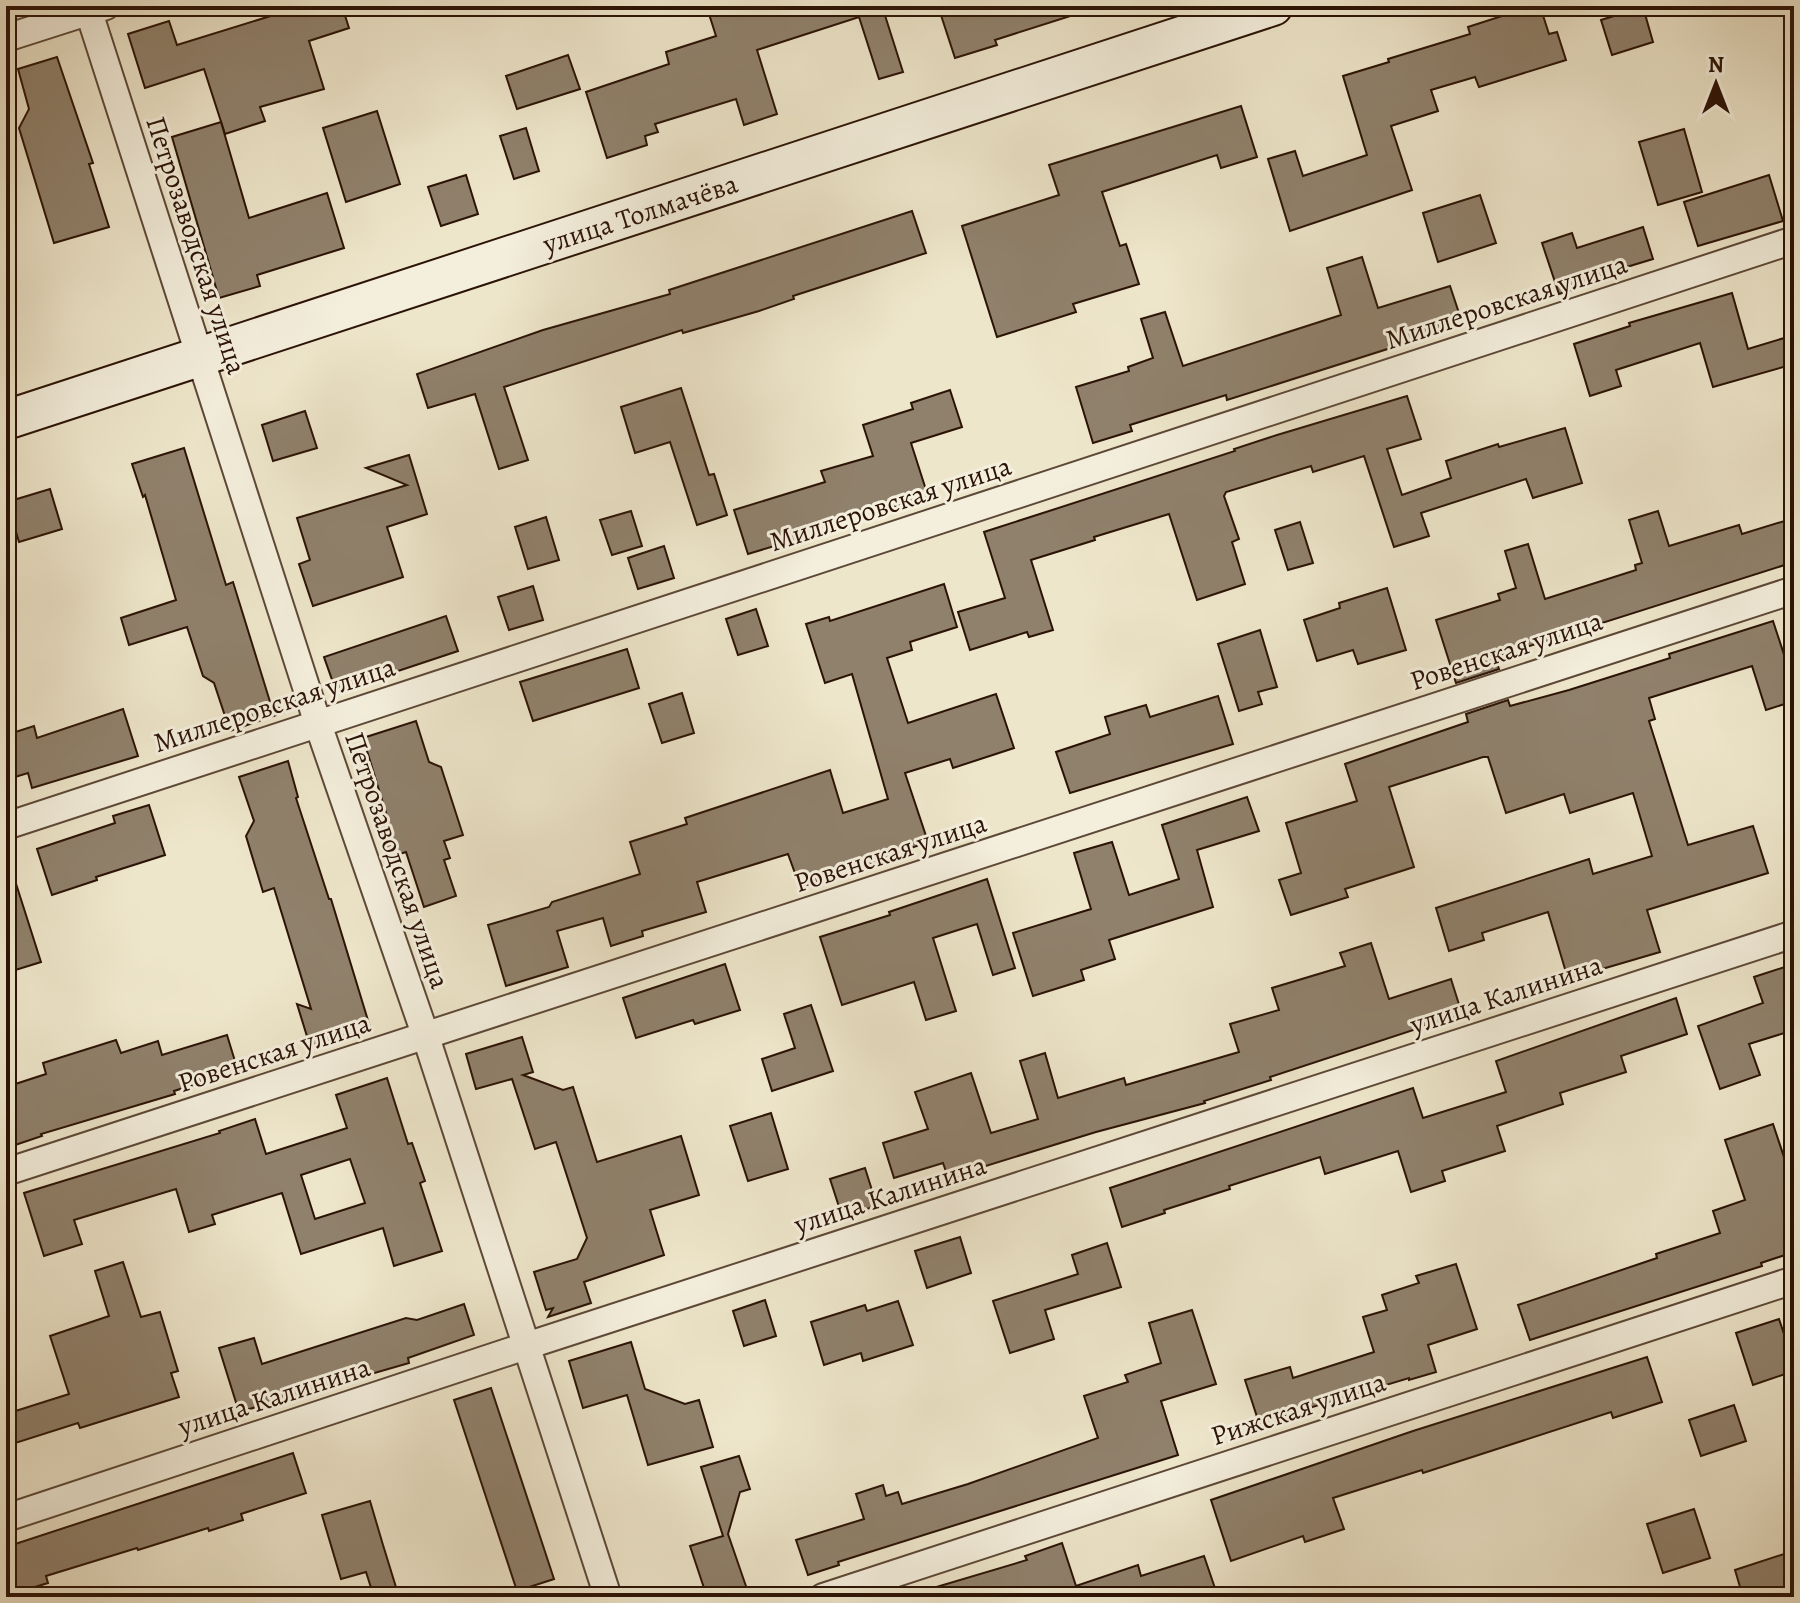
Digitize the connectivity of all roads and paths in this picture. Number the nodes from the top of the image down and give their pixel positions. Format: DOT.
graph roads {
  1 [pos="1273,6"];
  2 [pos="94,8"];
  3 [pos="6,38"];
  4 [pos="1794,240"];
  5 [pos="199,357"];
  6 [pos="6,420"];
  7 [pos="1794,590"];
  8 [pos="318,724"];
  9 [pos="6,826"];
  10 [pos="1794,934"];
  11 [pos="426,1037"];
  12 [pos="6,1172"];
  13 [pos="1794,1280"];
  14 [pos="526,1346"];
  15 [pos="6,1518"];
  16 [pos="608,1597"];
  17 [pos="823,1597"];
  1 -- 5 [label="street, улица Толмачёва"];
  2 -- 3 [label="street"];
  2 -- 5 [label="street, Петрозаводская улица"];
  4 -- 8 [label="street, Миллеровская улица"];
  5 -- 6 [label="street, улица Толмачёва"];
  5 -- 8 [label="street, Петрозаводская улица"];
  7 -- 11 [label="street, Ровенская улица"];
  8 -- 9 [label="street, Миллеровская улица"];
  8 -- 11 [label="street, Петрозаводская улица"];
  10 -- 14 [label="street, улица Калинина"];
  11 -- 12 [label="street, Ровенская улица"];
  11 -- 14 [label="street, Петрозаводская улица"];
  13 -- 17 [label="street, Рижская улица"];
  14 -- 15 [label="street, улица Калинина"];
  14 -- 16 [label="street, Петрозаводская улица"];
}
